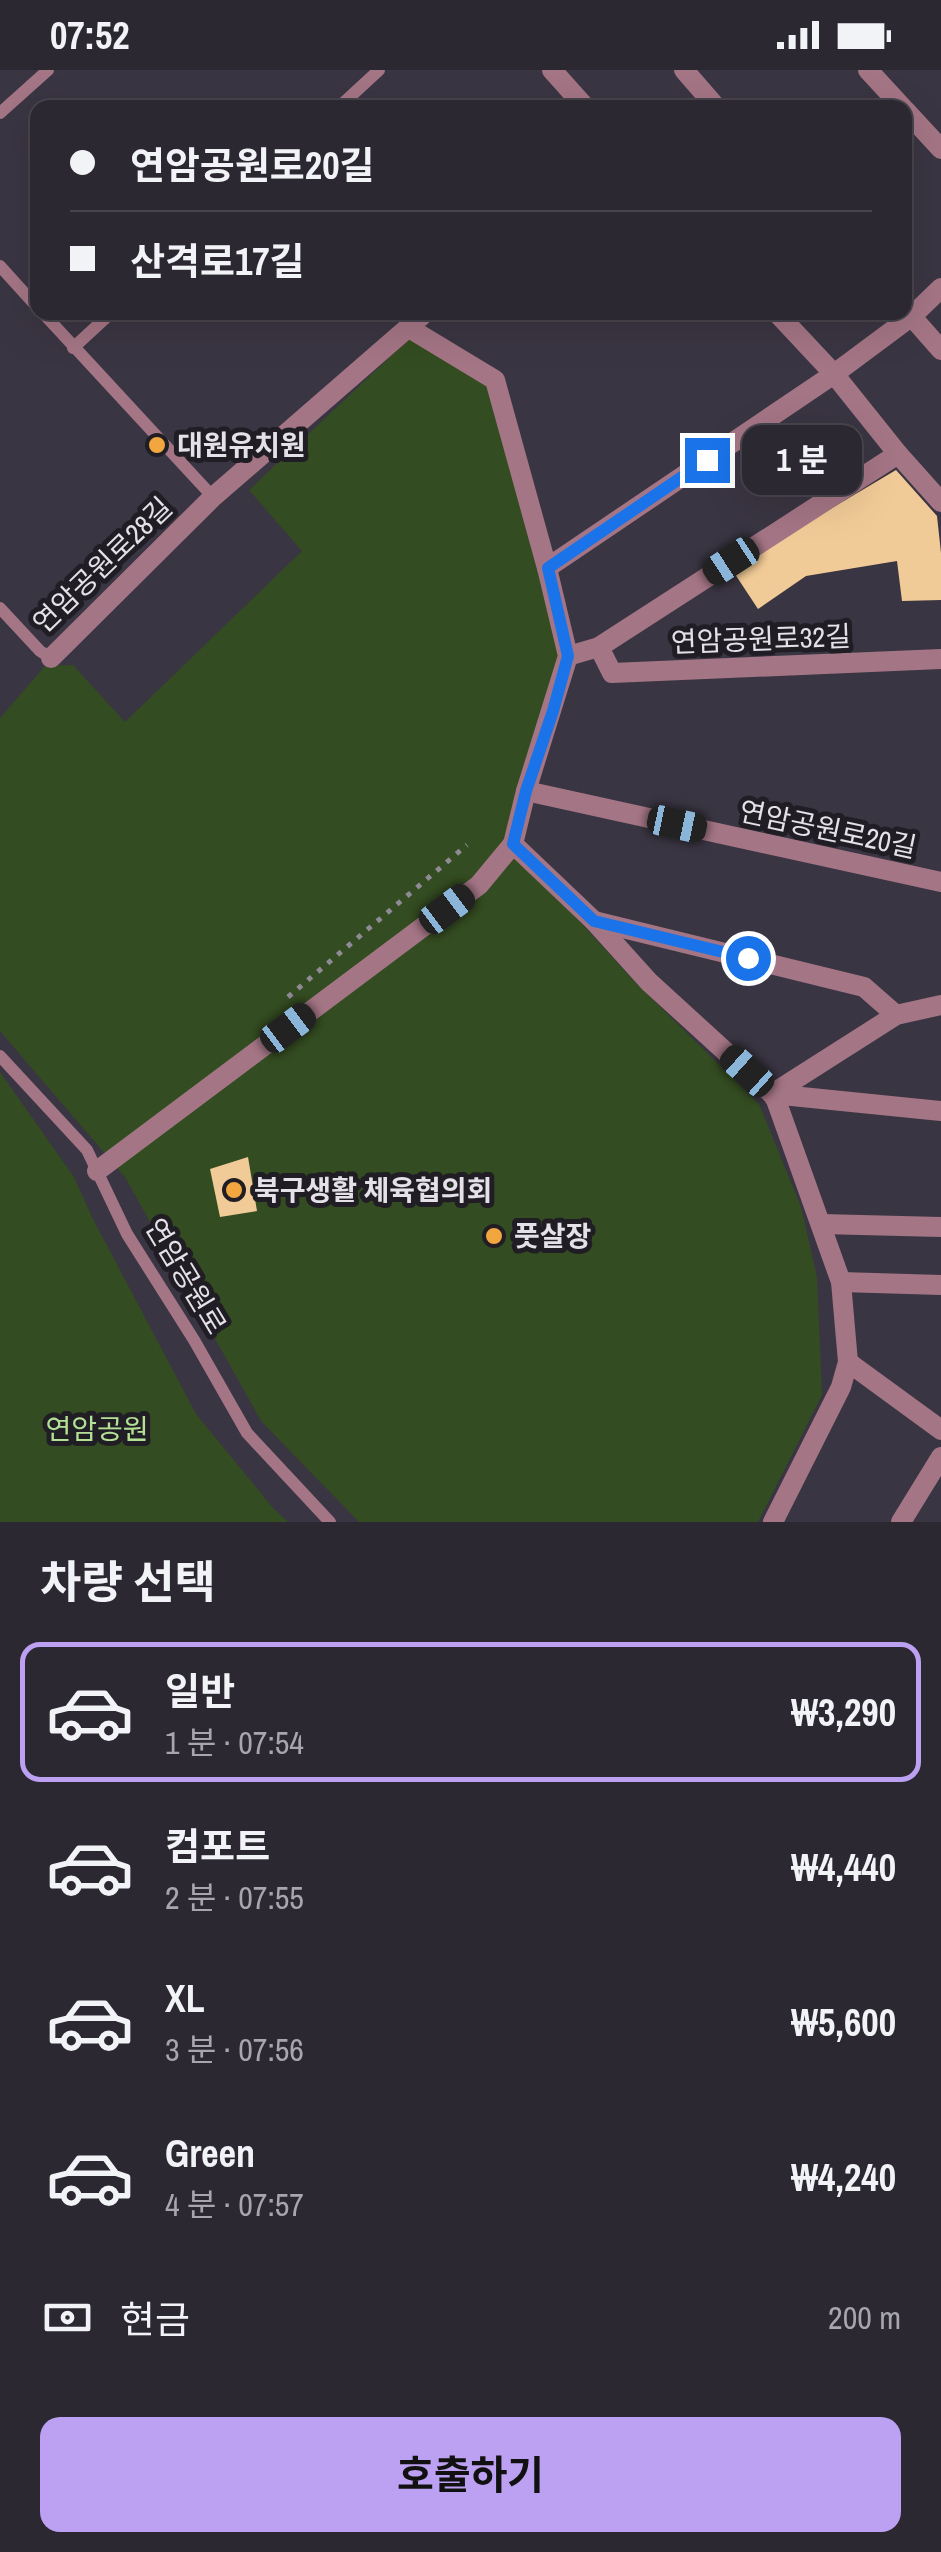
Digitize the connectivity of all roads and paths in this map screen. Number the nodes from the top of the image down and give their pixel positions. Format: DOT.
graph roads {
  1 [pos="48,70"];
  2 [pos="379,70"];
  3 [pos="552,70"];
  4 [pos="684,70"];
  5 [pos="868,70"];
  6 [pos="347,100"];
  7 [pos="579,100"];
  8 [pos="710,100"];
  9 [pos="896,100"];
  10 [pos="0,113"];
  11 [pos="912,118"];
  12 [pos="941,149"];
  13 [pos="0,266"];
  14 [pos="941,288"];
  15 [pos="30,299"];
  16 [pos="912,310"];
  17 [pos="912,317"];
  18 [pos="49,320"];
  19 [pos="103,320"];
  20 [pos="418,320"];
  21 [pos="783,320"];
  22 [pos="900,320"];
  23 [pos="409,328"];
  24 [pos="73,348"];
  25 [pos="941,350"];
  26 [pos="834,374"];
  27 [pos="898,454"];
  28 [pos="212,497"];
  29 [pos="941,502"];
  30 [pos="548,568"];
  31 [pos="0,608"];
  32 [pos="599,647"];
  33 [pos="568,656"];
  34 [pos="51,658"];
  35 [pos="941,659"];
  36 [pos="526,791"];
  37 [pos="513,844"];
  38 [pos="467,846"];
  39 [pos="941,882"];
  40 [pos="594,921"];
  41 [pos="284,1000"];
  42 [pos="941,1005"];
  43 [pos="896,1015"];
  44 [pos="0,1056"];
  45 [pos="772,1094"];
  46 [pos="941,1111"];
  47 [pos="97,1171"];
  48 [pos="821,1224"];
  49 [pos="941,1227"];
  50 [pos="841,1282"];
  51 [pos="941,1285"];
  52 [pos="848,1362"];
  53 [pos="941,1430"];
  54 [pos="941,1457"];
  55 [pos="330,1522"];
  56 [pos="773,1522"];
  57 [pos="900,1522"];
  1 -- 10 [label="lane"];
  2 -- 6 [label="lane"];
  3 -- 7 [label="street"];
  4 -- 8 [label="street"];
  5 -- 9 [label="street"];
  11 -- 12 [label="street"];
  13 -- 15 [label="lane"];
  14 -- 16 [label="street"];
  17 -- 25 [label="street"];
  18 -- 24 [label="lane"];
  19 -- 24 [label="lane"];
  20 -- 23 [label="street, 연암공원로28길"];
  21 -- 26 [label="street"];
  22 -- 26 [label="street"];
  23 -- 28 [label="street, 연암공원로28길"];
  23 -- 30 [label="street"];
  24 -- 28 [label="lane"];
  26 -- 27 [label="street"];
  26 -- 30 [label="street"];
  27 -- 29 [label="street"];
  27 -- 32 [label="street"];
  28 -- 34 [label="street, 연암공원로28길"];
  30 -- 33 [label="street"];
  31 -- 34 [label="lane, 연암공원로28길"];
  32 -- 33 [label="street"];
  32 -- 35 [label="street, 연암공원로32길"];
  33 -- 36 [label="street"];
  36 -- 37 [label="street"];
  36 -- 39 [label="street, 연암공원로20길"];
  37 -- 40 [label="street"];
  37 -- 47 [label="street"];
  38 -- 41 [label="path"];
  40 -- 43 [label="street"];
  40 -- 45 [label="street"];
  42 -- 43 [label="street"];
  43 -- 45 [label="street"];
  44 -- 47 [label="lane, 연암공원로"];
  45 -- 46 [label="street"];
  45 -- 48 [label="street"];
  47 -- 55 [label="lane, 연암공원로"];
  48 -- 49 [label="street"];
  48 -- 50 [label="street"];
  50 -- 51 [label="street"];
  50 -- 52 [label="street"];
  52 -- 53 [label="street"];
  52 -- 56 [label="street"];
  54 -- 57 [label="street"];
}
